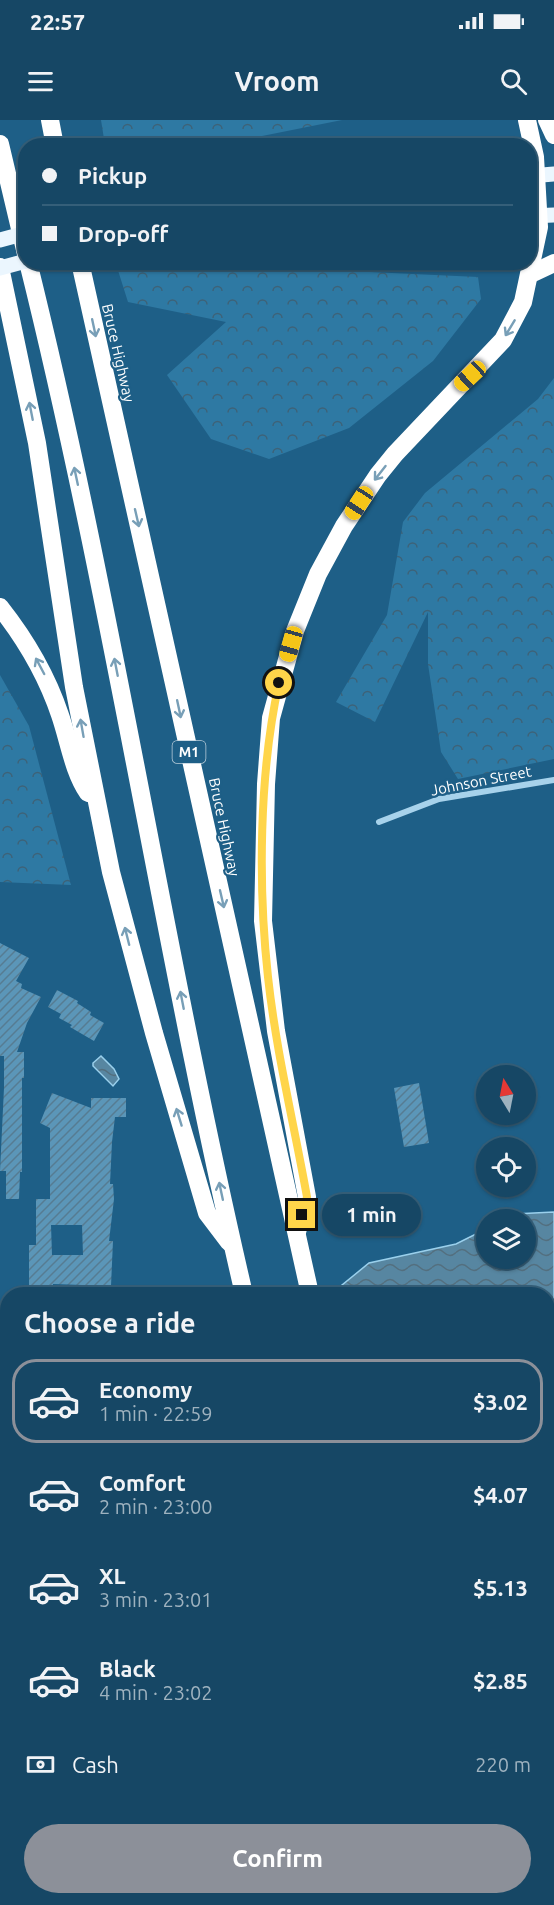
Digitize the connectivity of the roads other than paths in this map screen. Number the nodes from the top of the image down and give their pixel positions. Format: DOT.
graph roads {
  1 [pos="50,120"];
  2 [pos="527,120"];
  3 [pos="547,120"];
  4 [pos="554,135"];
  5 [pos="53,138"];
  6 [pos="531,138"];
  7 [pos="0,144"];
  8 [pos="540,175"];
  9 [pos="541,215"];
  10 [pos="18,220"];
  11 [pos="18,235"];
  12 [pos="537,239"];
  13 [pos="0,240"];
  14 [pos="554,263"];
  15 [pos="18,264"];
  16 [pos="0,267"];
  17 [pos="29,270"];
  18 [pos="82,270"];
  19 [pos="532,270"];
  20 [pos="531,274"];
  21 [pos="0,607"];
  22 [pos="554,780"];
  23 [pos="96,806"];
  24 [pos="379,822"];
  25 [pos="297,1232"];
  26 [pos="233,1249"];
  27 [pos="242,1287"];
  28 [pos="309,1287"];
  1 -- 5 [label="highway"];
  2 -- 6 [label="highway"];
  3 -- 4 [label="highway"];
  7 -- 10 [label="highway"];
  8 -- 9 [label="highway"];
  9 -- 12 [label="highway"];
  11 -- 13 [label="main road, bridge"];
  14 -- 20 [label="highway"];
  15 -- 16 [label="main road, bridge"];
  23 -- 16 [label="highway, one-way"];
  26 -- 17 [label="highway, one-way"];
  18 -- 25 [label="highway, Bruce Highway / M1, one-way"];
  19 -- 20 [label="highway"];
  20 -- 25 [label="highway, one-way"];
  23 -- 21 [label="highway, one-way"];
  22 -- 24 [label="street, Johnson Street"];
  26 -- 23 [label="highway, one-way"];
  25 -- 28 [label="highway, Bruce Highway / M1"];
  26 -- 27 [label="highway"];
}
